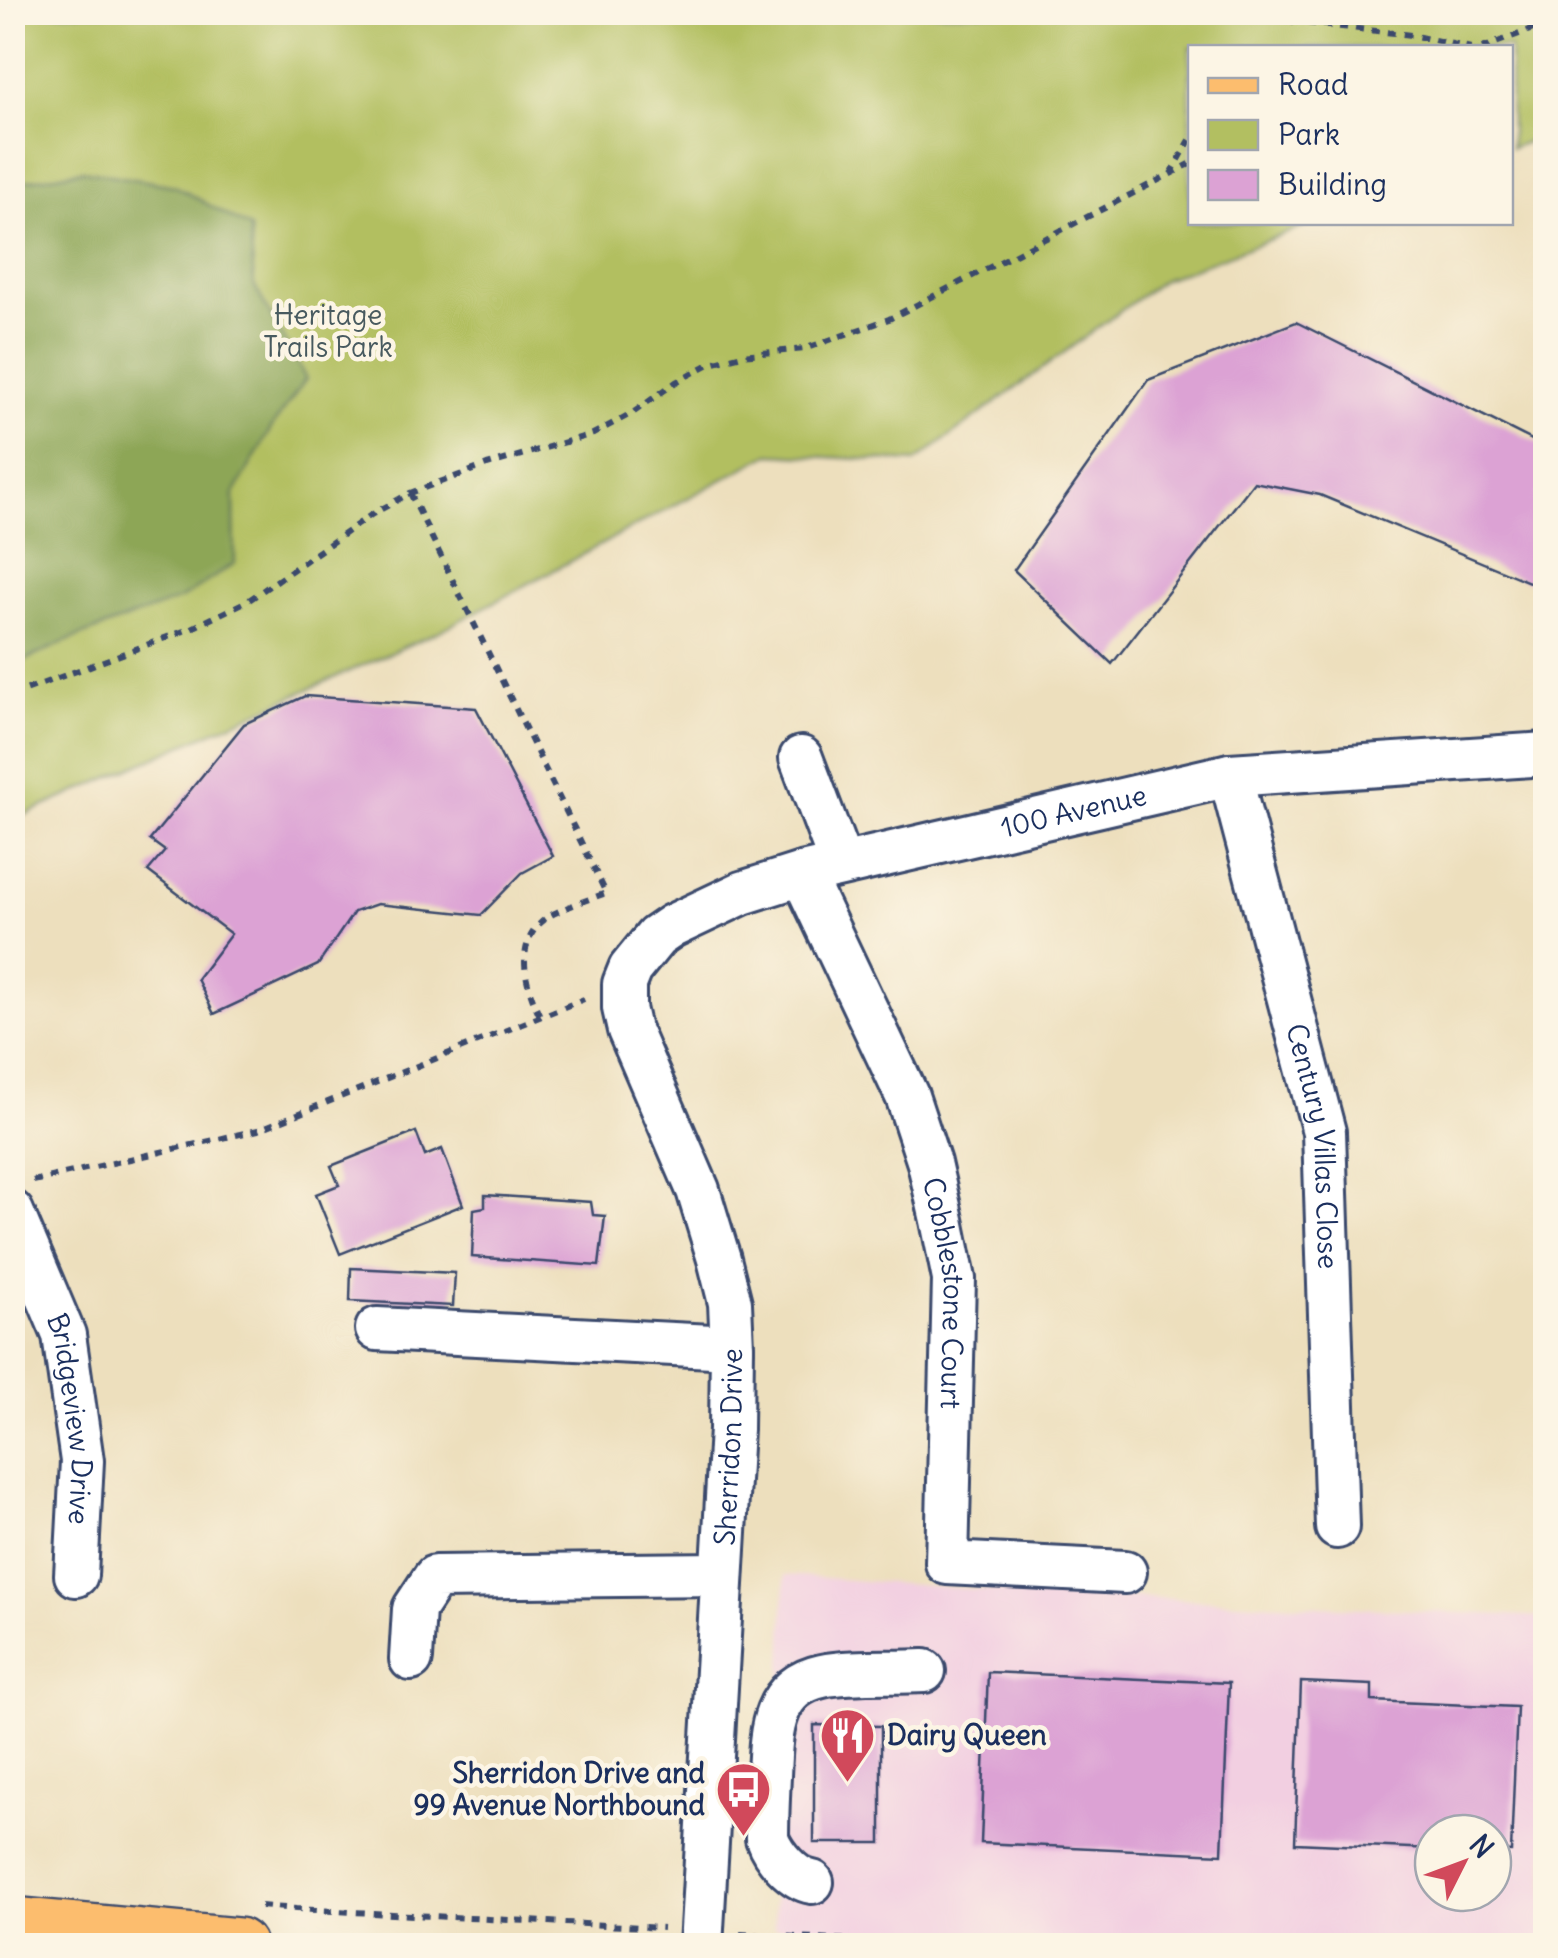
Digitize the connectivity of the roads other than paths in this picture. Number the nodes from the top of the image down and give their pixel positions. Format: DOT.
graph roads {
  1 [pos="1546,754"];
  2 [pos="801,758"];
  3 [pos="1230,775"];
  4 [pos="822,869"];
  5 [pos="627,977"];
  6 [pos="19,1198"];
  7 [pos="377,1329"];
  8 [pos="732,1347"];
  9 [pos="1336,1527"];
  10 [pos="1125,1572"];
  11 [pos="722,1574"];
  12 [pos="76,1575"];
  13 [pos="411,1659"];
  14 [pos="924,1671"];
  15 [pos="812,1882"];
  16 [pos="12,1925"];
  17 [pos="248,1926"];
  18 [pos="701,1946"];
  1 -- 3 [label="street, 100 Avenue"];
  2 -- 4 [label="street"];
  3 -- 4 [label="street, 100 Avenue"];
  3 -- 9 [label="street, Century Villas Close"];
  4 -- 5 [label="street, 100 Avenue"];
  4 -- 10 [label="street, Cobblestone Court"];
  5 -- 8 [label="street, Sherridon Drive"];
  6 -- 12 [label="street, Bridgeview Drive"];
  7 -- 8 [label="street"];
  8 -- 11 [label="street, Sherridon Drive"];
  11 -- 13 [label="street"];
  11 -- 18 [label="street, Sherridon Drive"];
  14 -- 15 [label="street"];
  16 -- 17 [label="main road"];
}
